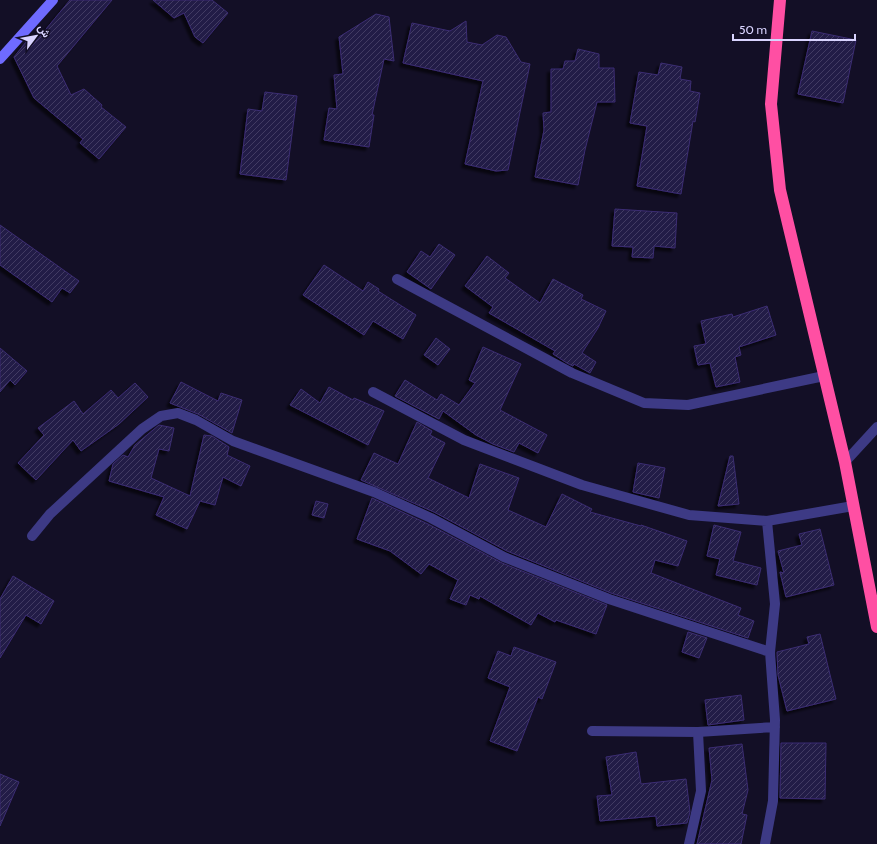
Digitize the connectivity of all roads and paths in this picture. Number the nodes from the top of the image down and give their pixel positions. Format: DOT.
graph roads {
  1 [pos="53,0"];
  2 [pos="780,0"];
  3 [pos="0,59"];
  4 [pos="397,279"];
  5 [pos="824,376"];
  6 [pos="373,392"];
  7 [pos="877,427"];
  8 [pos="845,462"];
  9 [pos="853,506"];
  10 [pos="767,521"];
  11 [pos="32,536"];
  12 [pos="877,627"];
  13 [pos="770,652"];
  14 [pos="775,727"];
  15 [pos="592,731"];
  16 [pos="698,732"];
  17 [pos="689,844"];
  18 [pos="765,844"];
  1 -- 3 [label="street"];
  2 -- 5 [label="highway"];
  4 -- 5 [label="street"];
  5 -- 8 [label="highway"];
  6 -- 10 [label="street"];
  7 -- 8 [label="street"];
  8 -- 9 [label="highway"];
  9 -- 10 [label="street"];
  9 -- 12 [label="highway"];
  10 -- 13 [label="street"];
  11 -- 13 [label="street"];
  13 -- 14 [label="street"];
  14 -- 16 [label="street"];
  14 -- 18 [label="street"];
  15 -- 16 [label="street"];
  16 -- 17 [label="street"];
}
